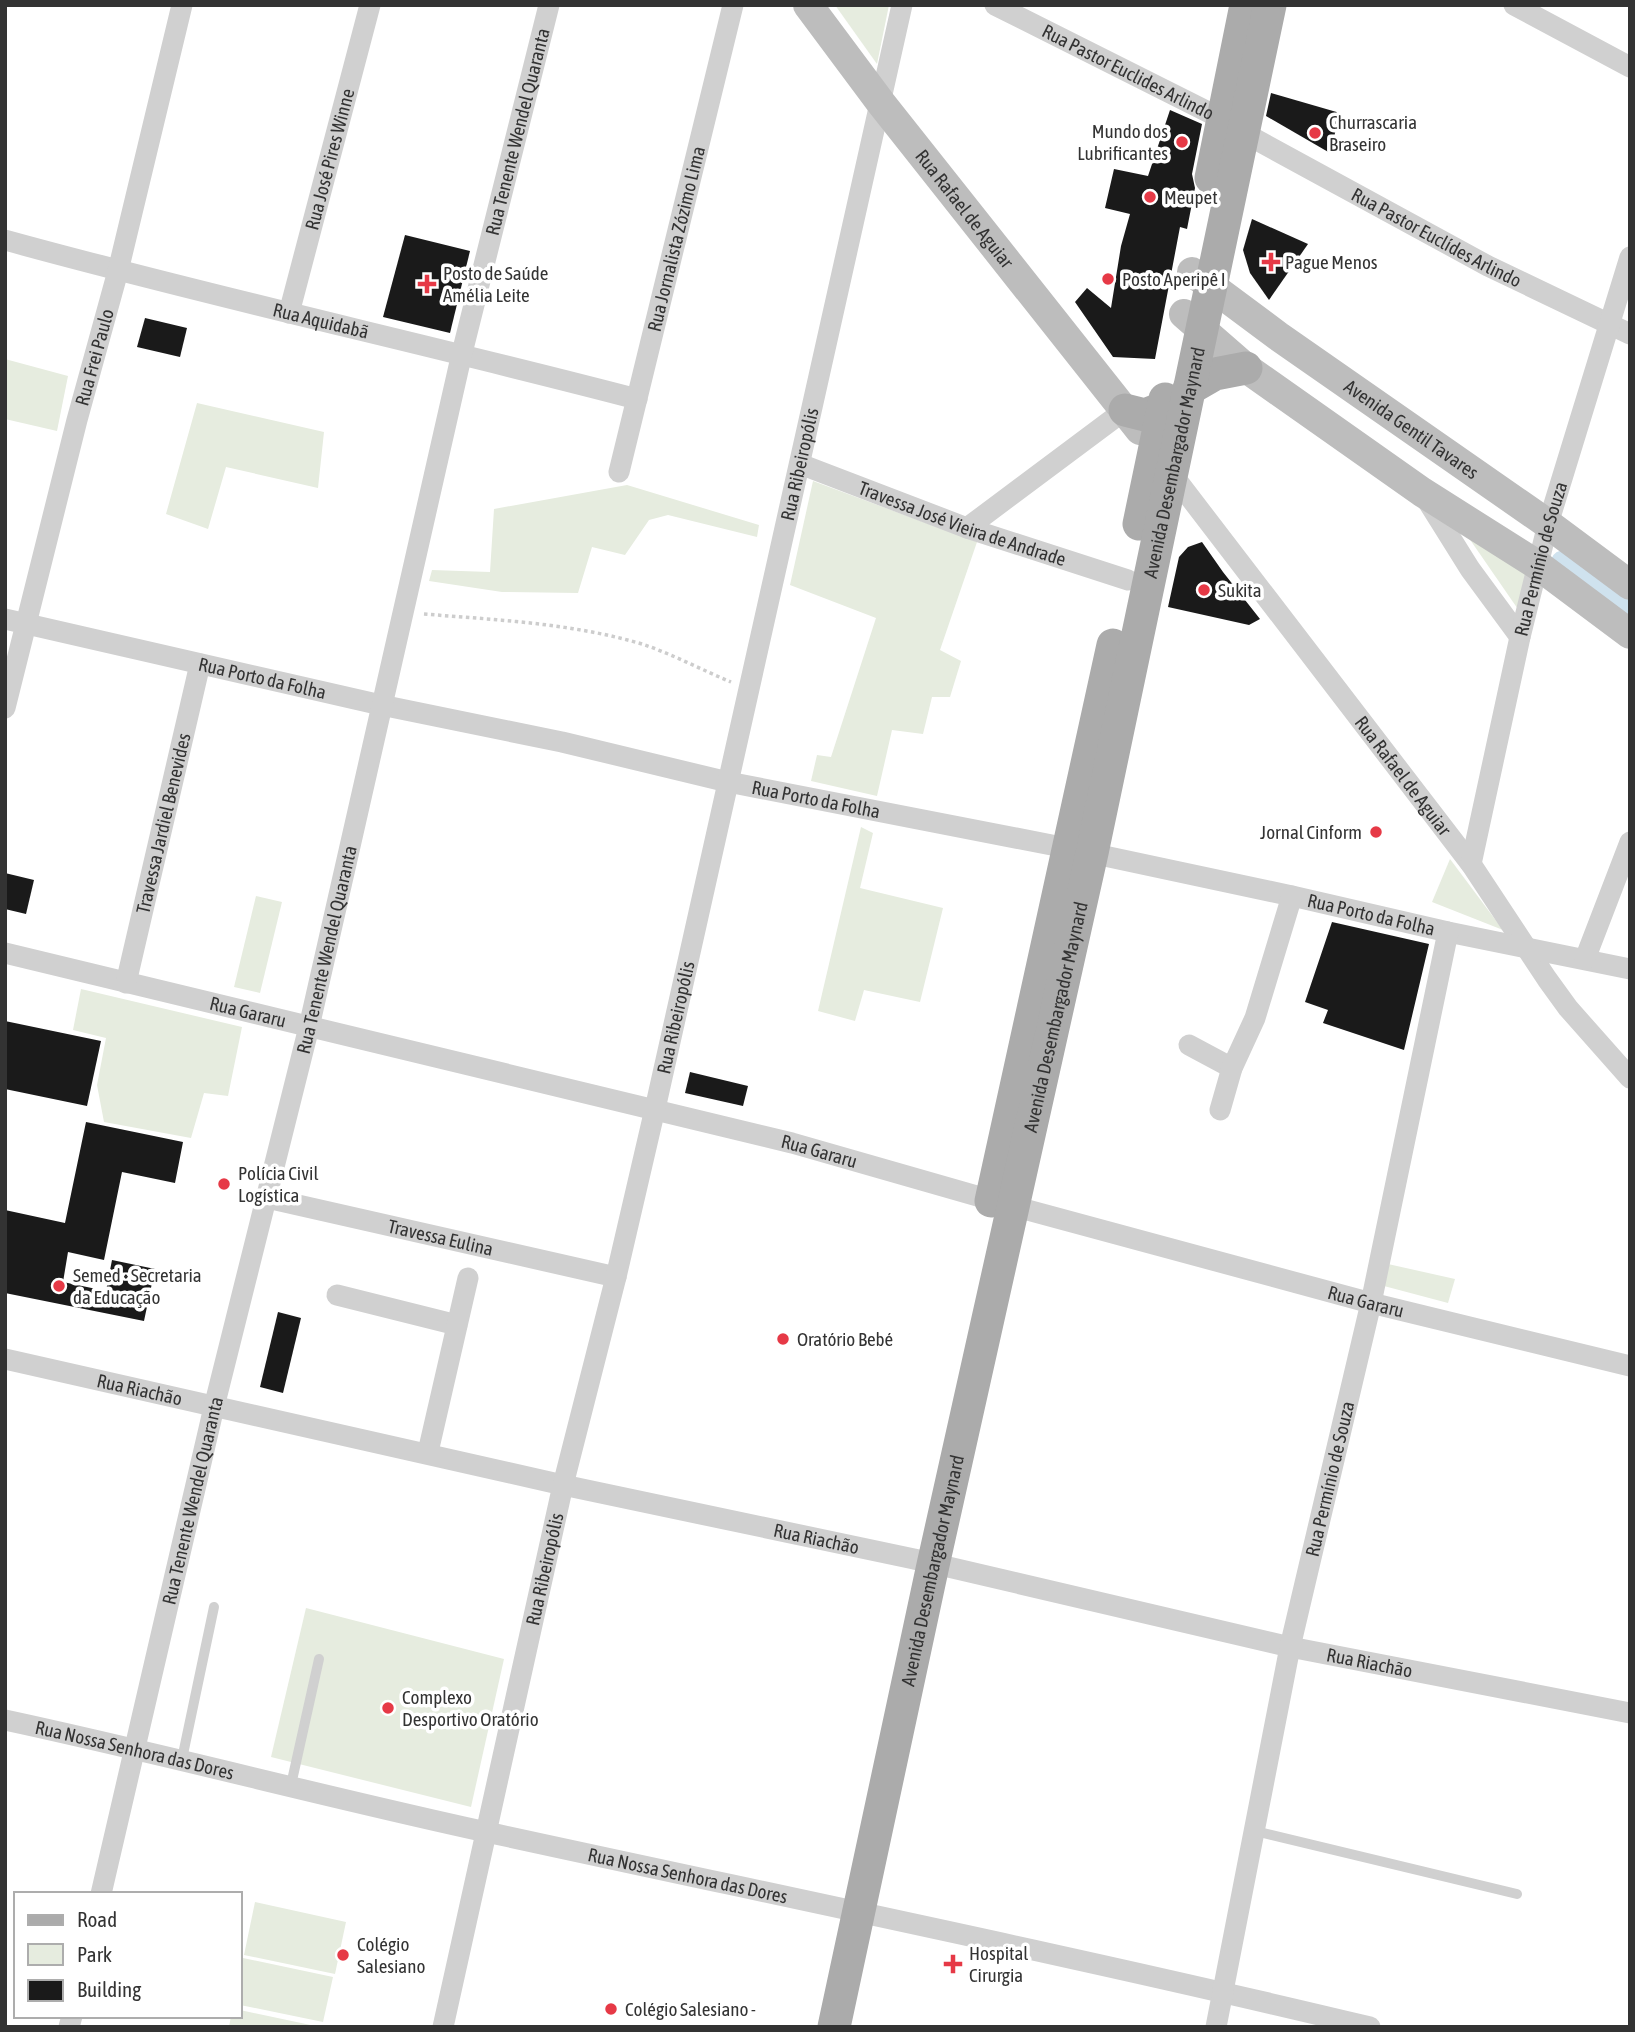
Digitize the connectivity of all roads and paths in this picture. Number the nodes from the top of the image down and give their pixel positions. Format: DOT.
graph roads {
  1 [pos="182,5"];
  2 [pos="370,5"];
  3 [pos="549,5"];
  4 [pos="733,5"];
  5 [pos="808,5"];
  6 [pos="902,5"];
  7 [pos="995,5"];
  8 [pos="1246,5"];
  9 [pos="1270,5"];
  10 [pos="1514,5"];
  11 [pos="1630,66"];
  12 [pos="881,103"];
  13 [pos="1234,126"];
  14 [pos="5,240"];
  15 [pos="1630,257"];
  16 [pos="118,271"];
  17 [pos="1202,279"];
  18 [pos="289,313"];
  19 [pos="1194,322"];
  20 [pos="1609,323"];
  21 [pos="1630,334"];
  22 [pos="462,354"];
  23 [pos="1246,368"];
  24 [pos="1189,388"];
  25 [pos="637,399"];
  26 [pos="1163,408"];
  27 [pos="1125,410"];
  28 [pos="1163,461"];
  29 [pos="800,464"];
  30 [pos="619,472"];
  31 [pos="1422,492"];
  32 [pos="967,527"];
  33 [pos="1548,527"];
  34 [pos="1539,563"];
  35 [pos="1128,580"];
  36 [pos="1630,585"];
  37 [pos="404,613"];
  38 [pos="16,621"];
  39 [pos="1630,635"];
  40 [pos="1520,637"];
  41 [pos="200,664"];
  42 [pos="749,690"];
  43 [pos="381,705"];
  44 [pos="5,708"];
  45 [pos="728,782"];
  46 [pos="1630,842"];
  47 [pos="1080,851"];
  48 [pos="1471,864"];
  49 [pos="1292,896"];
  50 [pos="1448,932"];
  51 [pos="1527,948"];
  52 [pos="5,953"];
  53 [pos="1585,959"];
  54 [pos="1630,969"];
  55 [pos="126,982"];
  56 [pos="309,1027"];
  57 [pos="1189,1045"];
  58 [pos="1232,1068"];
  59 [pos="1630,1078"];
  60 [pos="655,1109"];
  61 [pos="1220,1110"];
  62 [pos="267,1198"];
  63 [pos="1002,1203"];
  64 [pos="616,1277"];
  65 [pos="468,1278"];
  66 [pos="337,1295"];
  67 [pos="1371,1303"];
  68 [pos="457,1325"];
  69 [pos="5,1359"];
  70 [pos="1630,1366"];
  71 [pos="214,1407"];
  72 [pos="428,1452"];
  73 [pos="564,1485"];
  74 [pos="923,1562"];
  75 [pos="214,1607"];
  76 [pos="1290,1647"];
  77 [pos="319,1659"];
  78 [pos="1630,1713"];
  79 [pos="5,1720"];
  80 [pos="136,1748"];
  81 [pos="182,1759"];
  82 [pos="291,1785"];
  83 [pos="1255,1831"];
  84 [pos="487,1832"];
  85 [pos="101,1892"];
  86 [pos="1517,1894"];
  87 [pos="850,1909"];
  88 [pos="1223,1992"];
  89 [pos="443,2027"];
  90 [pos="816,2027"];
  91 [pos="834,2027"];
  92 [pos="1216,2027"];
  93 [pos="1370,2027"];
  1 -- 16 [label="street, Rua Frei Paulo"];
  2 -- 18 [label="street, Rua José Pires Winne"];
  3 -- 22 [label="street, Rua Tenente Wendel Quaranta"];
  4 -- 25 [label="street, Rua Jornalista Zózimo Lima"];
  5 -- 12 [label="main road, Rua Rafael de Aguiar"];
  6 -- 12 [label="street, Rua Ribeiropólis"];
  7 -- 13 [label="street, Rua Pastor Euclides Arlindo"];
  8 -- 13 [label="main road, Avenida Desembargador Maynard"];
  9 -- 13 [label="main road, Avenida Desembargador Maynard"];
  10 -- 11 [label="street"];
  12 -- 27 [label="main road, Rua Rafael de Aguiar"];
  12 -- 29 [label="street, Rua Ribeiropólis"];
  13 -- 17 [label="main road, Avenida Desembargador Maynard"];
  13 -- 20 [label="street, Rua Pastor Euclídes Arlindo"];
  14 -- 16 [label="street, Rua Aquidabã"];
  15 -- 20 [label="street, Rua Permínio de Souza"];
  16 -- 18 [label="street, Rua Aquidabã"];
  16 -- 38 [label="street, Rua Frei Paulo"];
  17 -- 19 [label="main road, Avenida Desembargador Maynard"];
  17 -- 33 [label="main road, Avenida Gentil Tavares"];
  18 -- 22 [label="street, Rua Aquidabã"];
  19 -- 23 [label="main road"];
  19 -- 24 [label="main road, Avenida Desembargador Maynard"];
  19 -- 26 [label="main road, Avenida Desembargador Maynard"];
  20 -- 21 [label="street, Rua Pastor Euclídes Arlindo"];
  20 -- 33 [label="street, Rua Permínio de Souza"];
  22 -- 25 [label="street, Rua Aquidabã"];
  22 -- 37 [label="street, Rua Tenente Wendel Quaranta"];
  23 -- 24 [label="main road"];
  23 -- 31 [label="main road"];
  24 -- 28 [label="main road, Avenida Desembargador Maynard"];
  25 -- 30 [label="street, Rua Jornalista Zózimo Lima"];
  26 -- 27 [label="main road"];
  26 -- 28 [label="main road, Avenida Desembargador Maynard"];
  27 -- 28 [label="main road, Rua Rafael de Aguiar"];
  27 -- 32 [label="street"];
  28 -- 35 [label="main road, Avenida Desembargador Maynard"];
  28 -- 47 [label="main road, Avenida Desembargador Maynard"];
  28 -- 48 [label="street, Rua Rafael de Aguiar"];
  29 -- 32 [label="street, Travessa José Vieira de Andrade"];
  29 -- 42 [label="street, Rua Ribeiropólis"];
  31 -- 34 [label="main road"];
  31 -- 40 [label="street"];
  32 -- 35 [label="street, Travessa José Vieira de Andrade"];
  33 -- 34 [label="street, Rua Permínio de Souza"];
  33 -- 36 [label="main road, Avenida Gentil Tavares"];
  34 -- 39 [label="main road"];
  34 -- 40 [label="street, Rua Permínio de Souza"];
  35 -- 47 [label="main road, Avenida Desembargador Maynard"];
  37 -- 42 [label="path"];
  37 -- 43 [label="street, Rua Tenente Wendel Quaranta"];
  38 -- 41 [label="street, Rua Porto da Folha"];
  38 -- 44 [label="street, Rua Frei Paulo"];
  40 -- 48 [label="street, Rua Permínio de Souza"];
  41 -- 43 [label="street, Rua Porto da Folha"];
  41 -- 55 [label="street, Travessa Jardiel Benevides"];
  42 -- 45 [label="street, Rua Ribeiropólis"];
  43 -- 45 [label="street, Rua Porto da Folha"];
  43 -- 56 [label="street, Rua Tenente Wendel Quaranta"];
  45 -- 47 [label="street, Rua Porto da Folha"];
  45 -- 60 [label="street, Rua Ribeiropólis"];
  46 -- 53 [label="street"];
  47 -- 49 [label="street, Rua Porto da Folha"];
  47 -- 63 [label="main road, Avenida Desembargador Maynard"];
  48 -- 51 [label="street, Rua Rafael de Aguiar"];
  49 -- 50 [label="street, Rua Porto da Folha"];
  49 -- 58 [label="street"];
  50 -- 51 [label="street, Rua Porto da Folha"];
  50 -- 67 [label="street, Rua Permínio de Souza"];
  51 -- 53 [label="street, Rua Porto da Folha"];
  51 -- 59 [label="street, Rua Rafael de Aguiar"];
  52 -- 55 [label="street, Rua Gararu"];
  53 -- 54 [label="street, Rua Porto da Folha"];
  55 -- 56 [label="street, Rua Gararu"];
  56 -- 60 [label="street, Rua Gararu"];
  56 -- 62 [label="street, Rua Tenente Wendel Quaranta"];
  57 -- 58 [label="street"];
  58 -- 61 [label="street"];
  60 -- 63 [label="street, Rua Gararu"];
  60 -- 64 [label="street, Rua Ribeiropólis"];
  62 -- 64 [label="street, Travessa Eulina"];
  62 -- 71 [label="street, Rua Tenente Wendel Quaranta"];
  63 -- 67 [label="street, Rua Gararu"];
  63 -- 74 [label="main road, Avenida Desembargador Maynard"];
  64 -- 73 [label="street, Rua Ribeiropólis"];
  65 -- 68 [label="street"];
  66 -- 68 [label="street"];
  67 -- 70 [label="street, Rua Gararu"];
  67 -- 76 [label="street, Rua Permínio de Souza"];
  68 -- 72 [label="street"];
  69 -- 71 [label="street, Rua Riachão"];
  71 -- 72 [label="street, Rua Riachão"];
  71 -- 80 [label="street, Rua Tenente Wendel Quaranta"];
  72 -- 73 [label="street, Rua Riachão"];
  73 -- 74 [label="street, Rua Riachão"];
  73 -- 84 [label="street, Rua Ribeiropólis"];
  74 -- 76 [label="street, Rua Riachão"];
  74 -- 87 [label="main road, Avenida Desembargador Maynard"];
  75 -- 81 [label="lane"];
  76 -- 78 [label="street, Rua Riachão"];
  76 -- 83 [label="street, Rua Permínio de Souza"];
  77 -- 82 [label="lane"];
  79 -- 80 [label="street, Rua Nossa Senhora das Dores"];
  80 -- 81 [label="street, Rua Nossa Senhora das Dores"];
  80 -- 85 [label="street, Rua Tenente Wendel Quaranta"];
  81 -- 82 [label="street, Rua Nossa Senhora das Dores"];
  82 -- 84 [label="street, Rua Nossa Senhora das Dores"];
  83 -- 86 [label="lane"];
  83 -- 88 [label="street, Rua Permínio de Souza"];
  84 -- 87 [label="street, Rua Nossa Senhora das Dores"];
  84 -- 89 [label="street, Rua Ribeiropólis"];
  87 -- 88 [label="street, Rua Nossa Senhora das Dores"];
  87 -- 90 [label="main road, Avenida Desembargador Maynard"];
  87 -- 91 [label="main road, Avenida Desembargador Maynard"];
  88 -- 92 [label="street, Rua Permínio de Souza"];
  88 -- 93 [label="street, Rua Nossa Senhora das Dores"];
}
